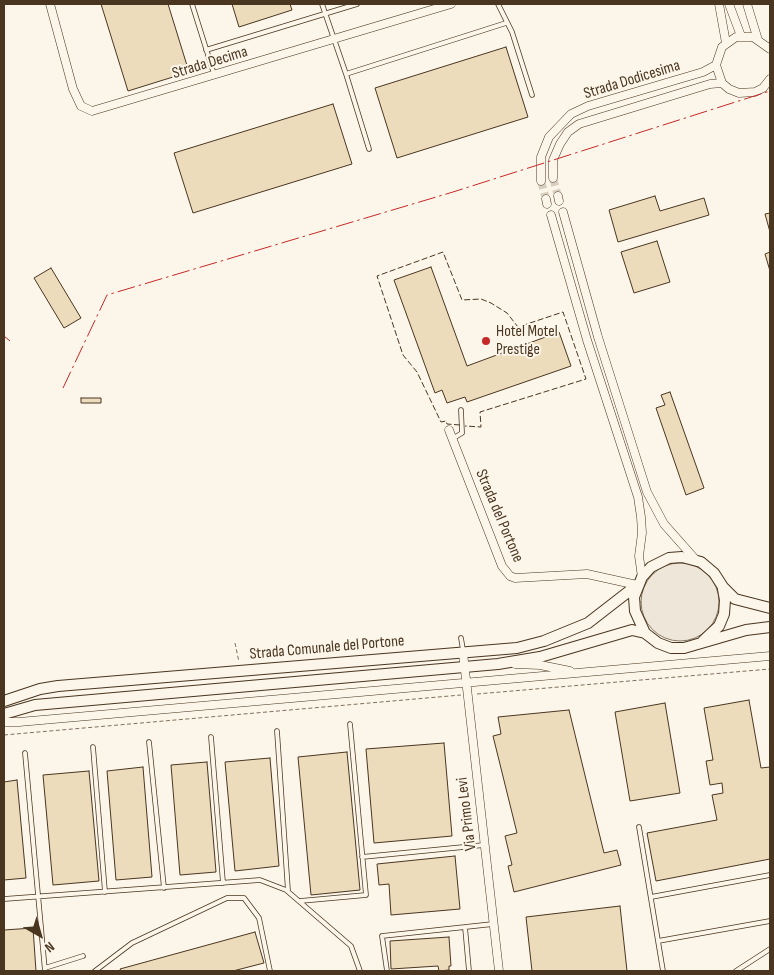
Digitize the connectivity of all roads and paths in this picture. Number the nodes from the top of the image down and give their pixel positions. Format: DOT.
graph roads {
  1 [pos="50,4"];
  2 [pos="192,4"];
  3 [pos="322,4"];
  4 [pos="357,4"];
  5 [pos="450,4"];
  6 [pos="498,4"];
  7 [pos="719,4"];
  8 [pos="729,4"];
  9 [pos="748,4"];
  10 [pos="325,13"];
  11 [pos="506,23"];
  12 [pos="741,36"];
  13 [pos="334,40"];
  14 [pos="758,40"];
  15 [pos="726,43"];
  16 [pos="206,50"];
  17 [pos="770,50"];
  18 [pos="716,65"];
  19 [pos="346,74"];
  20 [pos="214,76"];
  21 [pos="770,79"];
  22 [pos="722,83"];
  23 [pos="532,95"];
  24 [pos="369,149"];
  25 [pos="553,178"];
  26 [pos="541,181"];
  27 [pos="563,212"];
  28 [pos="551,215"];
  29 [pos="461,410"];
  30 [pos="622,414"];
  31 [pos="612,417"];
  32 [pos="449,430"];
  33 [pos="452,439"];
  34 [pos="695,559"];
  35 [pos="640,581"];
  36 [pos="723,587"];
  37 [pos="770,608"];
  38 [pos="770,627"];
  39 [pos="645,633"];
  40 [pos="461,638"];
  41 [pos="235,643"];
  42 [pos="701,643"];
  43 [pos="463,653"];
  44 [pos="238,657"];
  45 [pos="770,658"];
  46 [pos="498,664"];
  47 [pos="464,667"];
  48 [pos="770,669"];
  49 [pos="583,673"];
  50 [pos="465,683"];
  51 [pos="467,695"];
  52 [pos="4,701"];
  53 [pos="4,714"];
  54 [pos="4,722"];
  55 [pos="350,724"];
  56 [pos="277,731"];
  57 [pos="4,735"];
  58 [pos="211,737"];
  59 [pos="149,742"];
  60 [pos="93,747"];
  61 [pos="25,753"];
  62 [pos="639,827"];
  63 [pos="484,845"];
  64 [pos="362,857"];
  65 [pos="770,875"];
  66 [pos="223,883"];
  67 [pos="164,888"];
  68 [pos="105,892"];
  69 [pos="288,892"];
  70 [pos="38,896"];
  71 [pos="651,897"];
  72 [pos="4,899"];
  73 [pos="299,901"];
  74 [pos="770,921"];
  75 [pos="493,924"];
  76 [pos="466,927"];
  77 [pos="658,941"];
  78 [pos="770,949"];
  79 [pos="83,956"];
  80 [pos="45,970"];
  81 [pos="95,971"];
  82 [pos="270,971"];
  83 [pos="360,971"];
  84 [pos="386,971"];
  85 [pos="469,971"];
  86 [pos="499,971"];
  87 [pos="663,971"];
  88 [pos="736,971"];
  1 -- 20 [label="street, Strada Decima"];
  2 -- 16 [label="lane"];
  3 -- 10 [label="lane"];
  4 -- 10 [label="lane"];
  5 -- 13 [label="street, Strada Decima"];
  6 -- 11 [label="lane"];
  7 -- 15 [label="street"];
  8 -- 12 [label="street"];
  9 -- 14 [label="street"];
  10 -- 13 [label="lane"];
  10 -- 16 [label="lane"];
  11 -- 19 [label="lane"];
  11 -- 23 [label="lane"];
  12 -- 14 [label="street"];
  12 -- 15 [label="street"];
  13 -- 19 [label="lane"];
  13 -- 20 [label="street, Strada Decima"];
  14 -- 17 [label="street"];
  15 -- 18 [label="street"];
  16 -- 20 [label="lane"];
  18 -- 22 [label="street"];
  18 -- 26 [label="street, Strada Dodicesima"];
  19 -- 24 [label="lane"];
  21 -- 22 [label="street"];
  22 -- 25 [label="street, Strada Dodicesima"];
  27 -- 30 [label="street"];
  28 -- 31 [label="street"];
  29 -- 33 [label="lane"];
  30 -- 31 [label="street"];
  30 -- 34 [label="street"];
  31 -- 35 [label="street"];
  32 -- 33 [label="street, Strada del Portone"];
  33 -- 35 [label="street, Strada del Portone"];
  34 -- 35 [label="street, Strada Comunale del Portone"];
  34 -- 36 [label="street"];
  35 -- 39 [label="street"];
  35 -- 43 [label="street, Strada Comunale del Portone"];
  36 -- 37 [label="street"];
  36 -- 42 [label="street"];
  38 -- 42 [label="street"];
  39 -- 42 [label="street"];
  39 -- 46 [label="street, Strada Comunale del Portone"];
  40 -- 43 [label="lane"];
  41 -- 44 [label="path"];
  43 -- 47 [label="street, Via Primo Levi"];
  43 -- 52 [label="street, Strada Comunale del Portone"];
  45 -- 49 [label="street, Strada Comunale del Portone"];
  46 -- 47 [label="street, Strada Comunale del Portone"];
  46 -- 49 [label="street, Strada Comunale del Portone"];
  47 -- 50 [label="street, Via Primo Levi"];
  47 -- 53 [label="street, Strada Comunale del Portone"];
  48 -- 51 [label="path"];
  49 -- 50 [label="street, Strada Comunale del Portone"];
  50 -- 51 [label="street, Via Primo Levi"];
  50 -- 54 [label="street, Strada Comunale del Portone"];
  51 -- 57 [label="path"];
  51 -- 63 [label="street, Via Primo Levi"];
  55 -- 64 [label="lane"];
  56 -- 69 [label="lane"];
  58 -- 66 [label="lane"];
  59 -- 67 [label="lane"];
  60 -- 68 [label="lane"];
  61 -- 70 [label="lane"];
  62 -- 71 [label="lane"];
  63 -- 64 [label="lane"];
  63 -- 75 [label="street, Via Primo Levi"];
  64 -- 73 [label="lane"];
  65 -- 71 [label="lane"];
  66 -- 67 [label="lane"];
  66 -- 69 [label="lane"];
  67 -- 68 [label="lane"];
  68 -- 70 [label="lane"];
  69 -- 73 [label="lane"];
  70 -- 72 [label="lane"];
  70 -- 80 [label="lane"];
  71 -- 77 [label="lane"];
  73 -- 83 [label="lane"];
  74 -- 77 [label="lane"];
  75 -- 76 [label="lane"];
  75 -- 86 [label="street, Via Primo Levi"];
  76 -- 84 [label="lane"];
  76 -- 85 [label="lane"];
  77 -- 87 [label="lane"];
  78 -- 88 [label="lane"];
  79 -- 80 [label="lane"];
  81 -- 82 [label="lane"];
}
